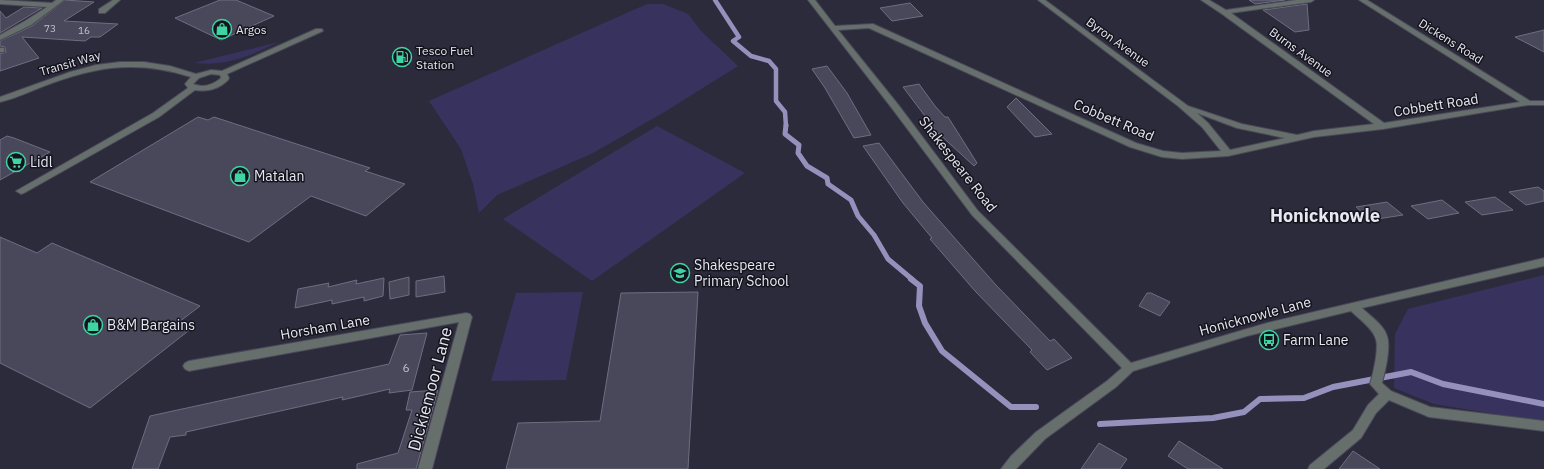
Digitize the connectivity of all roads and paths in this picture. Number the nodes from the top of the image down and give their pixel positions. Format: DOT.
graph roads {
  1 [pos="61,0"];
  2 [pos="117,0"];
  3 [pos="811,0"];
  4 [pos="1041,0"];
  5 [pos="1204,0"];
  6 [pos="1309,0"];
  7 [pos="1362,0"];
  8 [pos="0,2"];
  9 [pos="54,5"];
  10 [pos="102,11"];
  11 [pos="1226,12"];
  12 [pos="833,28"];
  13 [pos="319,31"];
  14 [pos="0,38"];
  15 [pos="223,73"];
  16 [pos="196,76"];
  17 [pos="193,88"];
  18 [pos="0,100"];
  19 [pos="1528,103"];
  20 [pos="1544,103"];
  21 [pos="1181,104"];
  22 [pos="1383,126"];
  23 [pos="1297,138"];
  24 [pos="1228,153"];
  25 [pos="21,191"];
  26 [pos="1544,262"];
  27 [pos="1354,307"];
  28 [pos="466,317"];
  29 [pos="189,366"];
  30 [pos="1129,368"];
  31 [pos="1387,394"];
  32 [pos="1544,426"];
  33 [pos="425,469"];
  34 [pos="1008,469"];
  35 [pos="1315,469"];
  1 -- 9 [label="street"];
  2 -- 10 [label="street"];
  3 -- 12 [label="street, Shakespeare Road"];
  4 -- 21 [label="street, Byron Avenue"];
  5 -- 11 [label="street, Burns Avenue"];
  6 -- 11 [label="street"];
  7 -- 19 [label="street, Dickens Road"];
  8 -- 9 [label="street"];
  9 -- 14 [label="street"];
  11 -- 22 [label="street, Burns Avenue"];
  12 -- 24 [label="street, Cobbett Road"];
  12 -- 30 [label="street, Shakespeare Road"];
  13 -- 15 [label="street"];
  15 -- 16 [label="street"];
  15 -- 17 [label="street"];
  16 -- 17 [label="street"];
  16 -- 18 [label="street, Transit Way"];
  17 -- 25 [label="street"];
  19 -- 20 [label="street, Cobbett Road"];
  19 -- 22 [label="street, Cobbett Road"];
  21 -- 23 [label="street, Byron Avenue"];
  21 -- 24 [label="street, Byron Avenue"];
  22 -- 23 [label="street, Cobbett Road"];
  23 -- 24 [label="street, Cobbett Road"];
  26 -- 27 [label="street, Honicknowle Lane"];
  27 -- 30 [label="street, Honicknowle Lane"];
  27 -- 31 [label="street"];
  28 -- 29 [label="street, Horsham Lane"];
  28 -- 33 [label="street, Dickiemoor Lane"];
  30 -- 34 [label="street, Honicknowle Lane"];
  31 -- 32 [label="street"];
  31 -- 35 [label="street"];
}
